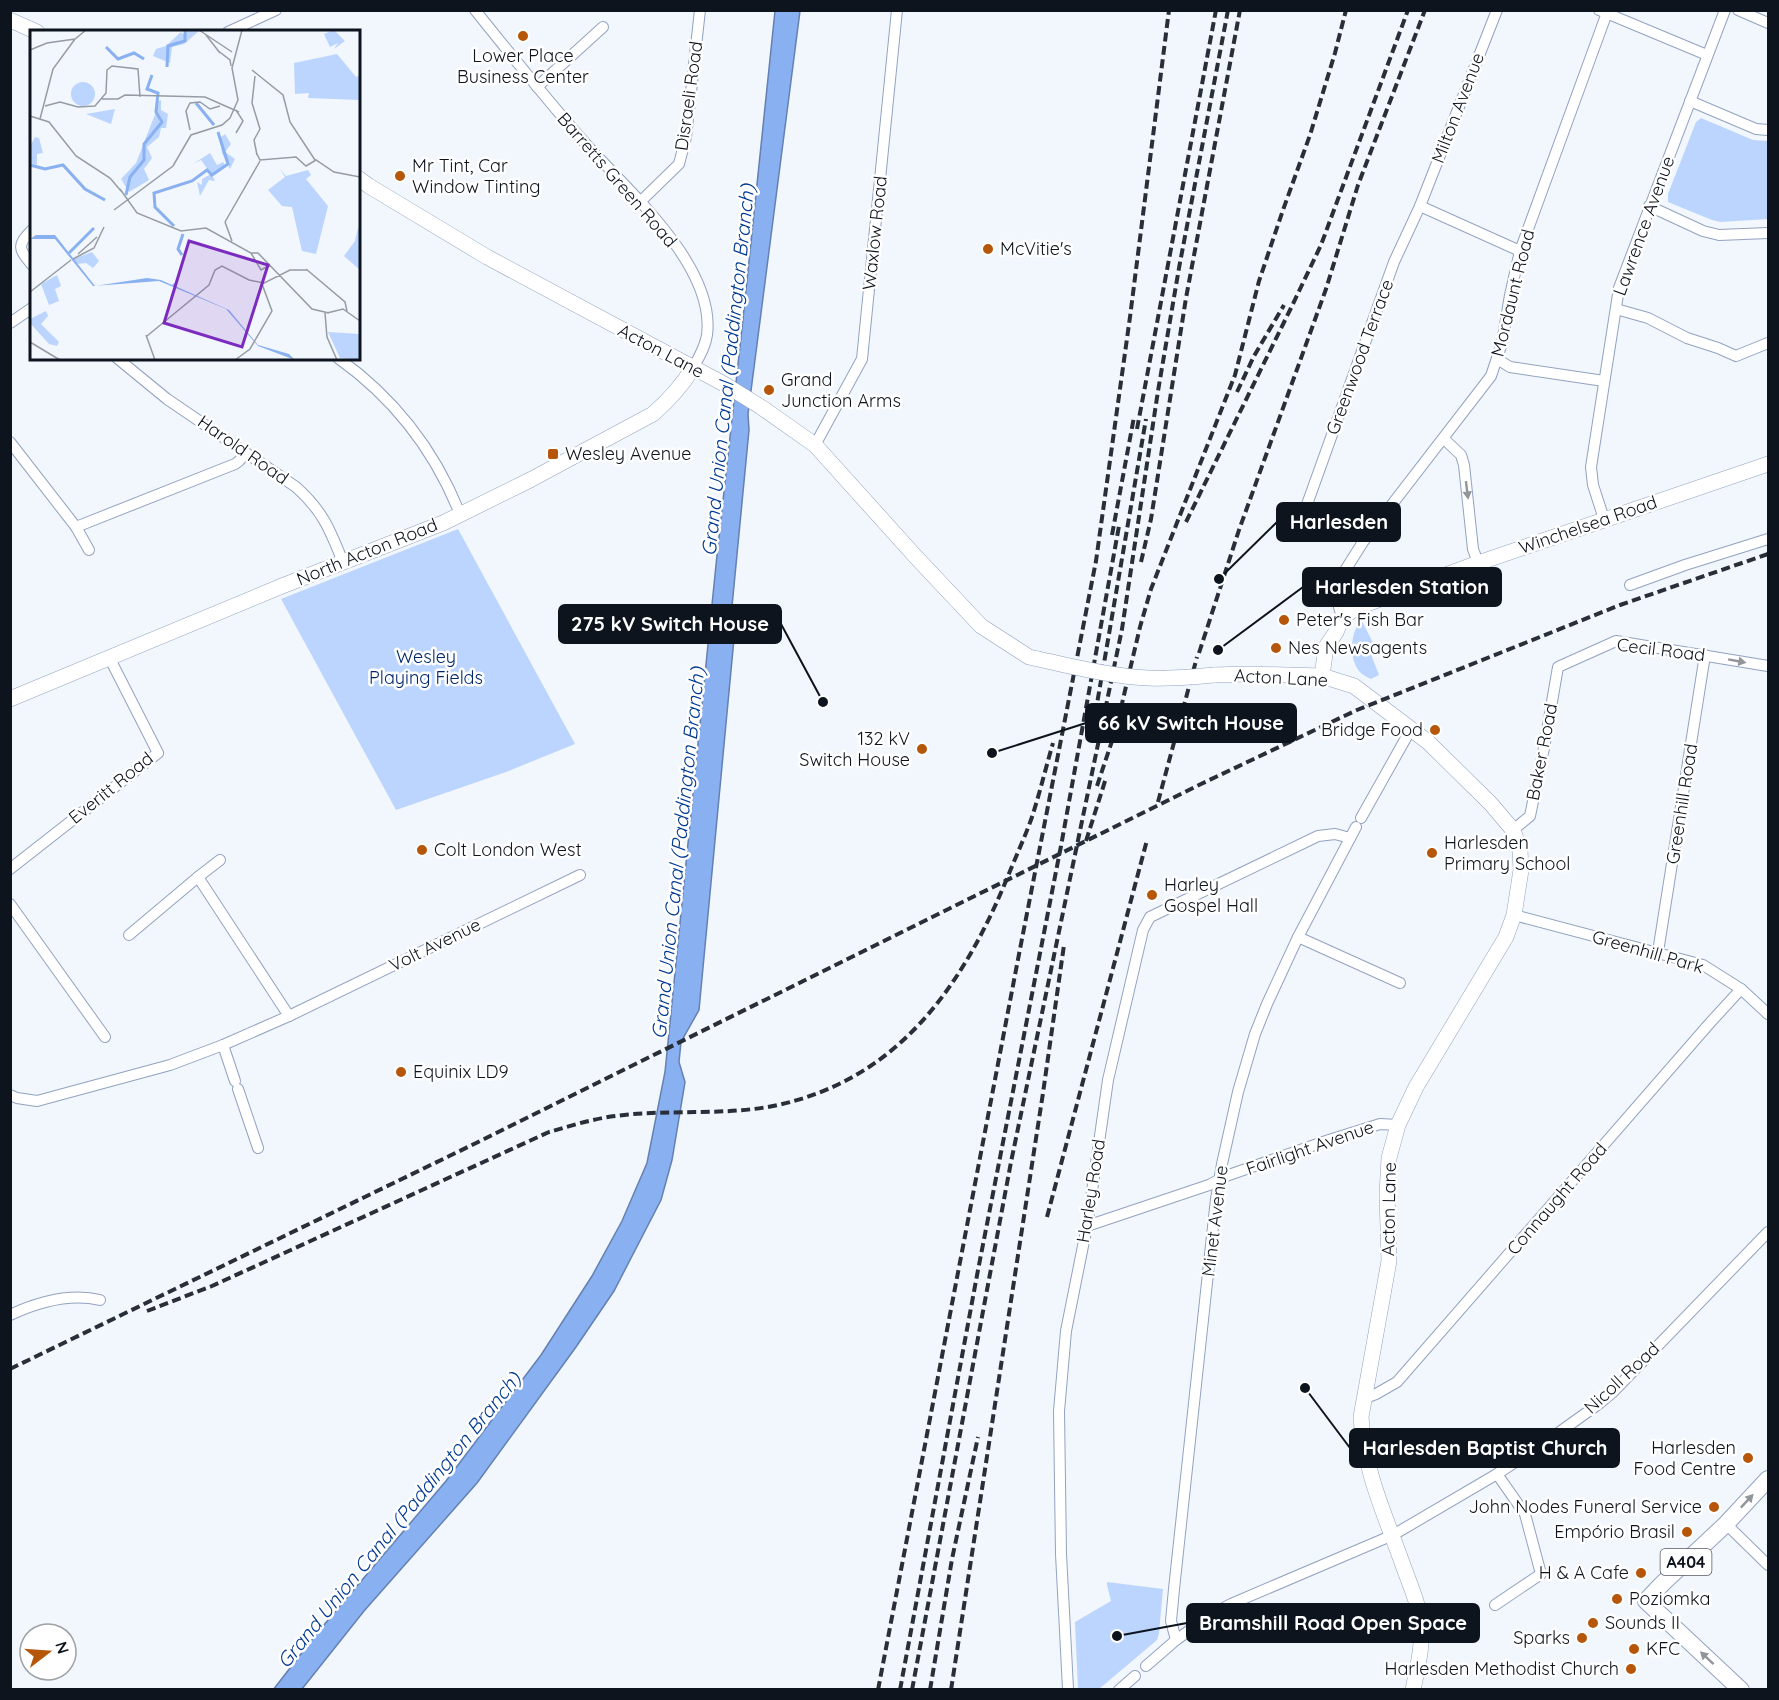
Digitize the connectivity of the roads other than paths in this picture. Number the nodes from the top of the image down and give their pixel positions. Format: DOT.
graph roads {
  1 [pos="276,10"];
  2 [pos="475,10"];
  3 [pos="699,10"];
  4 [pos="897,10"];
  5 [pos="1497,10"];
  6 [pos="1725,10"];
  7 [pos="1738,10"];
  8 [pos="1605,12"];
  9 [pos="10,20"];
  10 [pos="1768,23"];
  11 [pos="603,27"];
  12 [pos="240,28"];
  13 [pos="32,30"];
  14 [pos="1707,55"];
  15 [pos="537,87"];
  16 [pos="1690,101"];
  17 [pos="1768,130"];
  18 [pos="360,179"];
  19 [pos="641,201"];
  20 [pos="1420,206"];
  21 [pos="1649,207"];
  22 [pos="30,232"];
  23 [pos="1768,233"];
  24 [pos="1520,251"];
  25 [pos="30,262"];
  26 [pos="30,309"];
  27 [pos="1616,309"];
  28 [pos="10,323"];
  29 [pos="1768,343"];
  30 [pos="1497,359"];
  31 [pos="119,360"];
  32 [pos="340,360"];
  33 [pos="693,368"];
  34 [pos="1604,381"];
  35 [pos="1444,439"];
  36 [pos="10,442"];
  37 [pos="815,445"];
  38 [pos="246,453"];
  39 [pos="1768,464"];
  40 [pos="1305,510"];
  41 [pos="460,514"];
  42 [pos="1604,519"];
  43 [pos="76,527"];
  44 [pos="1768,539"];
  45 [pos="89,550"];
  46 [pos="343,562"];
  47 [pos="1478,563"];
  48 [pos="1630,585"];
  49 [pos="1342,618"];
  50 [pos="1706,655"];
  51 [pos="109,657"];
  52 [pos="1768,666"];
  53 [pos="1558,667"];
  54 [pos="1322,676"];
  55 [pos="12,694"];
  56 [pos="1411,729"];
  57 [pos="1513,830"];
  58 [pos="1350,838"];
  59 [pos="220,860"];
  60 [pos="10,869"];
  61 [pos="580,875"];
  62 [pos="198,877"];
  63 [pos="10,904"];
  64 [pos="1514,915"];
  65 [pos="129,935"];
  66 [pos="1298,938"];
  67 [pos="1658,952"];
  68 [pos="1400,983"];
  69 [pos="1741,989"];
  70 [pos="1768,1014"];
  71 [pos="289,1016"];
  72 [pos="105,1037"];
  73 [pos="223,1045"];
  74 [pos="10,1095"];
  75 [pos="1398,1125"];
  76 [pos="258,1148"];
  77 [pos="1219,1180"];
  78 [pos="1087,1226"];
  79 [pos="1768,1232"];
  80 [pos="100,1300"];
  81 [pos="10,1315"];
  82 [pos="1365,1398"];
  83 [pos="1497,1474"];
  84 [pos="1768,1479"];
  85 [pos="1726,1524"];
  86 [pos="1393,1535"];
  87 [pos="1768,1565"];
  88 [pos="1495,1605"];
  89 [pos="1176,1640"];
  90 [pos="1146,1666"];
  91 [pos="1133,1682"];
  92 [pos="1068,1689"];
  93 [pos="1119,1689"];
  94 [pos="1413,1689"];
  95 [pos="1741,1689"];
  1 -- 12 [label="street"];
  2 -- 15 [label="street, Barretts Green Road"];
  3 -- 19 [label="street, Disraeli Road"];
  4 -- 37 [label="street, Waxlow Road"];
  5 -- 20 [label="street, Milton Avenue"];
  6 -- 14 [label="street, Lawrence Avenue"];
  7 -- 10 [label="street"];
  8 -- 14 [label="street"];
  8 -- 24 [label="street, Mordaunt Road"];
  9 -- 13 [label="main road"];
  11 -- 15 [label="street"];
  14 -- 16 [label="street, Lawrence Avenue"];
  15 -- 19 [label="street, Barretts Green Road"];
  16 -- 17 [label="street"];
  16 -- 21 [label="street, Lawrence Avenue"];
  18 -- 33 [label="main road, Acton Lane"];
  19 -- 33 [label="street, Barretts Green Road"];
  20 -- 24 [label="street"];
  20 -- 40 [label="street, Greenwood Terrace"];
  21 -- 23 [label="street"];
  21 -- 27 [label="street, Lawrence Avenue"];
  22 -- 25 [label="street"];
  24 -- 30 [label="street, Mordaunt Road"];
  26 -- 28 [label="street"];
  27 -- 29 [label="street"];
  27 -- 34 [label="street, Lawrence Avenue"];
  30 -- 34 [label="street"];
  30 -- 35 [label="street, Mordaunt Road"];
  31 -- 38 [label="street, Harold Road"];
  32 -- 41 [label="street"];
  33 -- 37 [label="main road, Acton Lane"];
  33 -- 41 [label="main road, North Acton Road"];
  34 -- 42 [label="street, Lawrence Avenue"];
  35 -- 47 [label="street, one-way"];
  35 -- 49 [label="street, Mordaunt Road"];
  36 -- 43 [label="street"];
  37 -- 54 [label="main road, Acton Lane, bridge"];
  38 -- 43 [label="street"];
  38 -- 46 [label="street, Harold Road"];
  39 -- 42 [label="main road, Winchelsea Road"];
  41 -- 46 [label="main road, North Acton Road"];
  42 -- 47 [label="main road, Winchelsea Road"];
  43 -- 45 [label="street"];
  44 -- 48 [label="street"];
  46 -- 51 [label="main road, North Acton Road"];
  47 -- 49 [label="main road, Winchelsea Road"];
  49 -- 54 [label="main road"];
  50 -- 52 [label="street, Cecil Road, one-way"];
  50 -- 53 [label="street, Cecil Road"];
  50 -- 67 [label="street, Greenhill Road"];
  51 -- 55 [label="main road, North Acton Road"];
  51 -- 60 [label="street, Everitt Road"];
  53 -- 57 [label="street, Baker Road"];
  54 -- 56 [label="main road, Acton Lane"];
  56 -- 57 [label="main road, Acton Lane"];
  56 -- 58 [label="street, Minet Avenue"];
  57 -- 64 [label="main road, Acton Lane"];
  58 -- 66 [label="street, Minet Avenue"];
  58 -- 78 [label="street, Harley Road"];
  59 -- 62 [label="street"];
  61 -- 71 [label="street, Volt Avenue"];
  62 -- 65 [label="street"];
  62 -- 71 [label="street"];
  63 -- 72 [label="street"];
  64 -- 67 [label="street, Greenhill Park"];
  64 -- 75 [label="main road, Acton Lane"];
  66 -- 68 [label="street"];
  66 -- 77 [label="street, Minet Avenue"];
  67 -- 69 [label="street, Greenhill Park"];
  69 -- 70 [label="street, Greenhill Park"];
  69 -- 82 [label="street, Connaught Road"];
  71 -- 73 [label="street, Volt Avenue"];
  73 -- 74 [label="street, Volt Avenue"];
  73 -- 76 [label="street"];
  75 -- 77 [label="street, Fairlight Avenue"];
  75 -- 82 [label="main road, Acton Lane"];
  77 -- 78 [label="street, Fairlight Avenue"];
  77 -- 89 [label="street, Minet Avenue"];
  78 -- 92 [label="street, Harley Road"];
  79 -- 83 [label="street, Nicoll Road"];
  80 -- 81 [label="street"];
  82 -- 86 [label="main road, Acton Lane"];
  83 -- 86 [label="street, Nicoll Road"];
  83 -- 88 [label="street"];
  85 -- 84 [label="main road, A404, one-way"];
  85 -- 87 [label="street"];
  95 -- 85 [label="main road, A404, one-way"];
  86 -- 89 [label="street, Nicoll Road"];
  86 -- 94 [label="main road, Acton Lane"];
  89 -- 90 [label="street, Nicoll Road"];
  91 -- 93 [label="street"];
}
